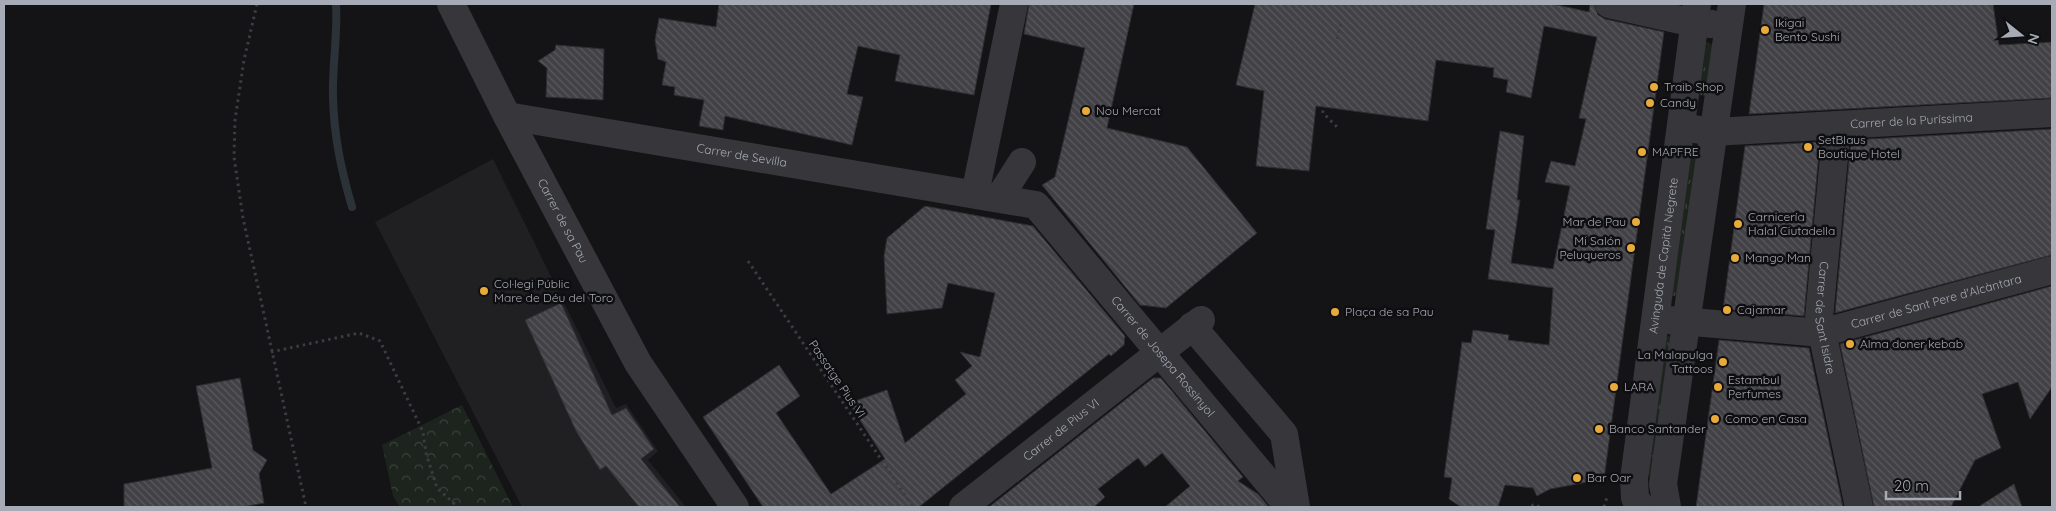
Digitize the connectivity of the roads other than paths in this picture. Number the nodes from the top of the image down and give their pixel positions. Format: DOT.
graph roads {
  1 [pos="450,4"];
  2 [pos="1014,4"];
  3 [pos="1610,4"];
  4 [pos="1695,13"];
  5 [pos="1730,14"];
  6 [pos="2052,113"];
  7 [pos="507,116"];
  8 [pos="1837,125"];
  9 [pos="1680,127"];
  10 [pos="1713,132"];
  11 [pos="1022,162"];
  12 [pos="987,196"];
  13 [pos="1036,205"];
  14 [pos="2052,270"];
  15 [pos="1655,320"];
  16 [pos="1686,320"];
  17 [pos="1821,333"];
  18 [pos="1160,352"];
  19 [pos="700,458"];
  20 [pos="728,507"];
  21 [pos="734,507"];
  22 [pos="963,507"];
  23 [pos="1289,507"];
  24 [pos="1296,507"];
  25 [pos="1641,507"];
  26 [pos="1667,507"];
  27 [pos="1859,507"];
  1 -- 7 [label="street, Carrer de sa Pau"];
  2 -- 12 [label="street"];
  3 -- 4 [label="street"];
  4 -- 5 [label="street"];
  4 -- 9 [label="street, Avinguda de Capità Negrete"];
  5 -- 10 [label="street"];
  6 -- 8 [label="street, Carrer de la Puríssima"];
  7 -- 12 [label="street, Carrer de Sevilla"];
  7 -- 19 [label="street, Carrer de sa Pau"];
  8 -- 10 [label="street, Carrer de la Puríssima"];
  8 -- 17 [label="street, Carrer de Sant Isidre"];
  9 -- 10 [label="street, Carrer de la Puríssima"];
  9 -- 15 [label="street, Avinguda de Capità Negrete"];
  10 -- 16 [label="street"];
  11 -- 12 [label="street"];
  12 -- 13 [label="street, Carrer de Sevilla"];
  13 -- 18 [label="street, Carrer de Josepa Rossinyol"];
  14 -- 17 [label="street, Carrer de Sant Pere d'Alcàntara"];
  15 -- 16 [label="street"];
  15 -- 25 [label="street, Avinguda de Capità Negrete"];
  16 -- 17 [label="street"];
  16 -- 26 [label="street"];
  17 -- 27 [label="street, Carrer de Sant Isidre"];
  18 -- 22 [label="street, Carrer de Pius VI"];
  18 -- 23 [label="street, Carrer de Josepa Rossinyol"];
  18 -- 24 [label="street"];
  19 -- 20 [label="street, Carrer de sa Pau"];
  19 -- 21 [label="street, Carrer de sa Pau"];
}
